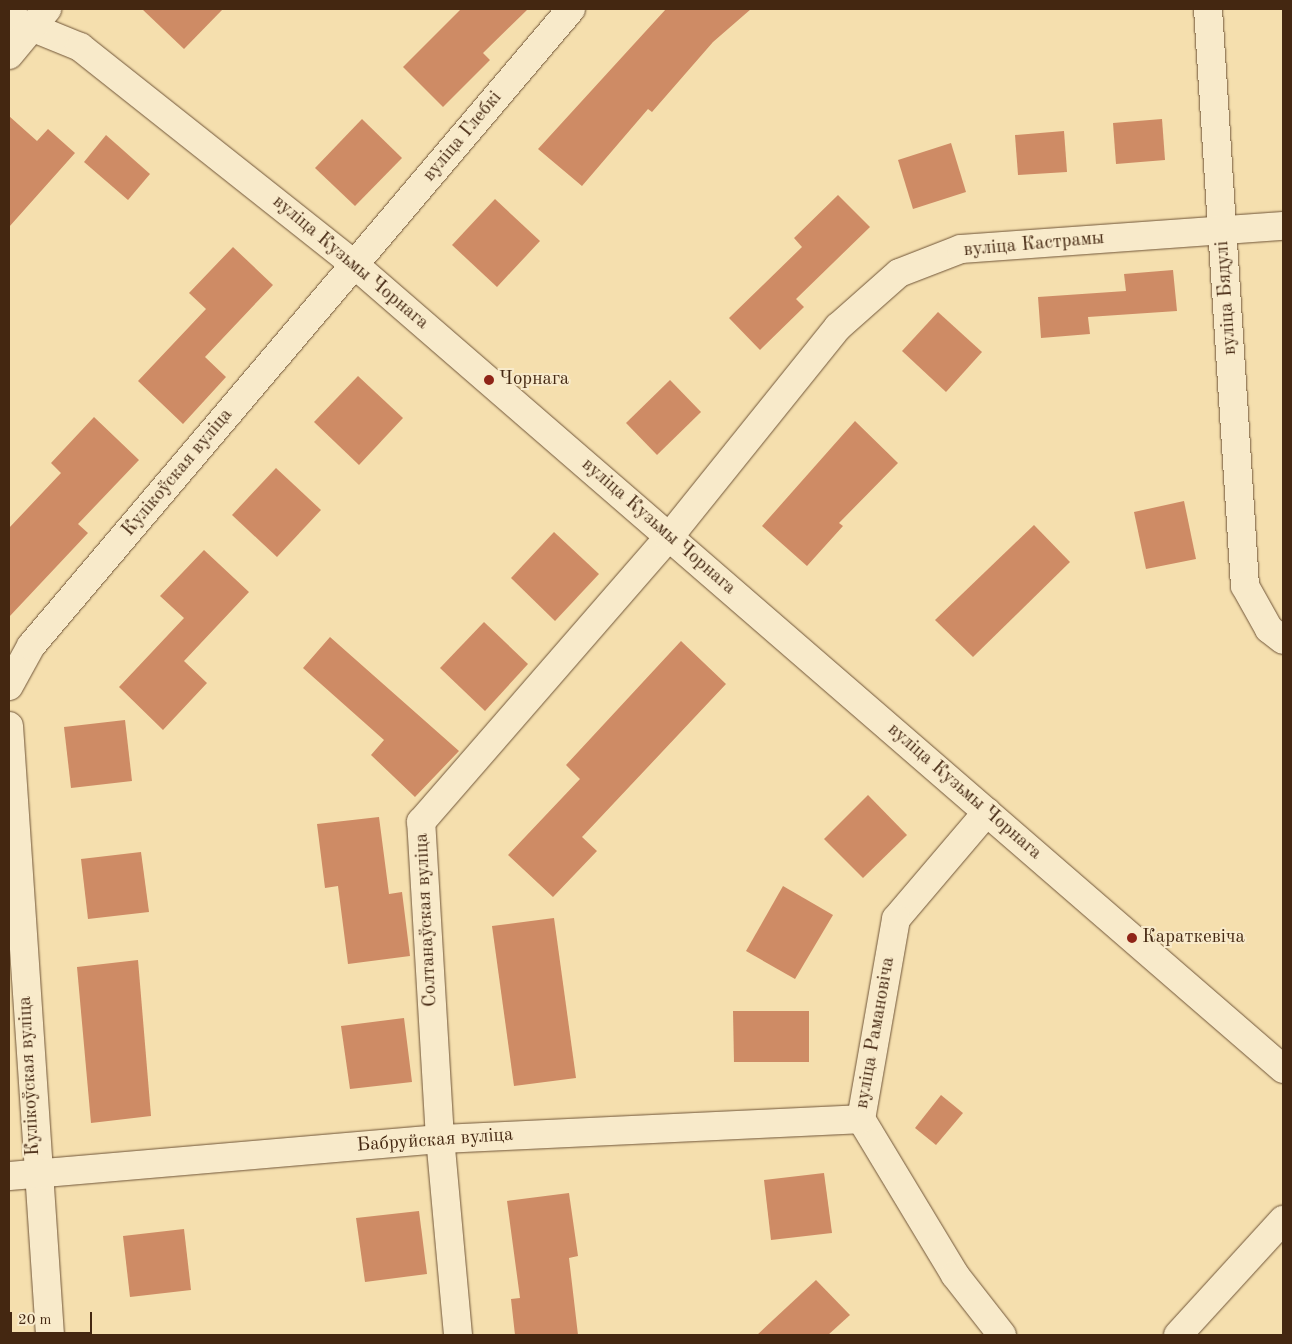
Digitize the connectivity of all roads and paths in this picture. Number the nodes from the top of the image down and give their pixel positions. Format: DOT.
graph roads {
  1 [pos="572,9"];
  2 [pos="1208,9"];
  3 [pos="30,18"];
  4 [pos="9,55"];
  5 [pos="1283,226"];
  6 [pos="1222,231"];
  7 [pos="355,265"];
  8 [pos="669,537"];
  9 [pos="1283,640"];
  10 [pos="9,686"];
  11 [pos="9,726"];
  12 [pos="987,812"];
  13 [pos="1283,1069"];
  14 [pos="861,1119"];
  15 [pos="440,1139"];
  16 [pos="36,1174"];
  17 [pos="9,1176"];
  18 [pos="1283,1220"];
  19 [pos="50,1335"];
  20 [pos="458,1335"];
  21 [pos="1002,1335"];
  22 [pos="1178,1335"];
  1 -- 7 [label="street, вуліца Глебкі"];
  2 -- 6 [label="street, вуліца Бядулі"];
  3 -- 4 [label="street"];
  3 -- 7 [label="street, вуліца Кузьмы Чорнага"];
  5 -- 6 [label="street, вуліца Кастрамы"];
  6 -- 8 [label="street, вуліца Кастрамы"];
  6 -- 9 [label="street, вуліца Бядулі"];
  7 -- 8 [label="street, вуліца Кузьмы Чорнага"];
  7 -- 10 [label="street, Кулікоўская вуліца"];
  8 -- 12 [label="street, вуліца Кузьмы Чорнага"];
  8 -- 15 [label="street, Солтанаўская вуліца"];
  11 -- 16 [label="street, Кулікоўская вуліца"];
  12 -- 13 [label="street, вуліца Кузьмы Чорнага"];
  12 -- 14 [label="street, вуліца Рамановіча"];
  14 -- 15 [label="street, Бабруйская вуліца"];
  14 -- 21 [label="street, вуліца Рамановіча"];
  15 -- 16 [label="street, Бабруйская вуліца"];
  15 -- 20 [label="street, Солтанаўская вуліца"];
  16 -- 17 [label="street, Бабруйская вуліца"];
  16 -- 19 [label="street, Кулікоўская вуліца"];
  18 -- 22 [label="street"];
}
